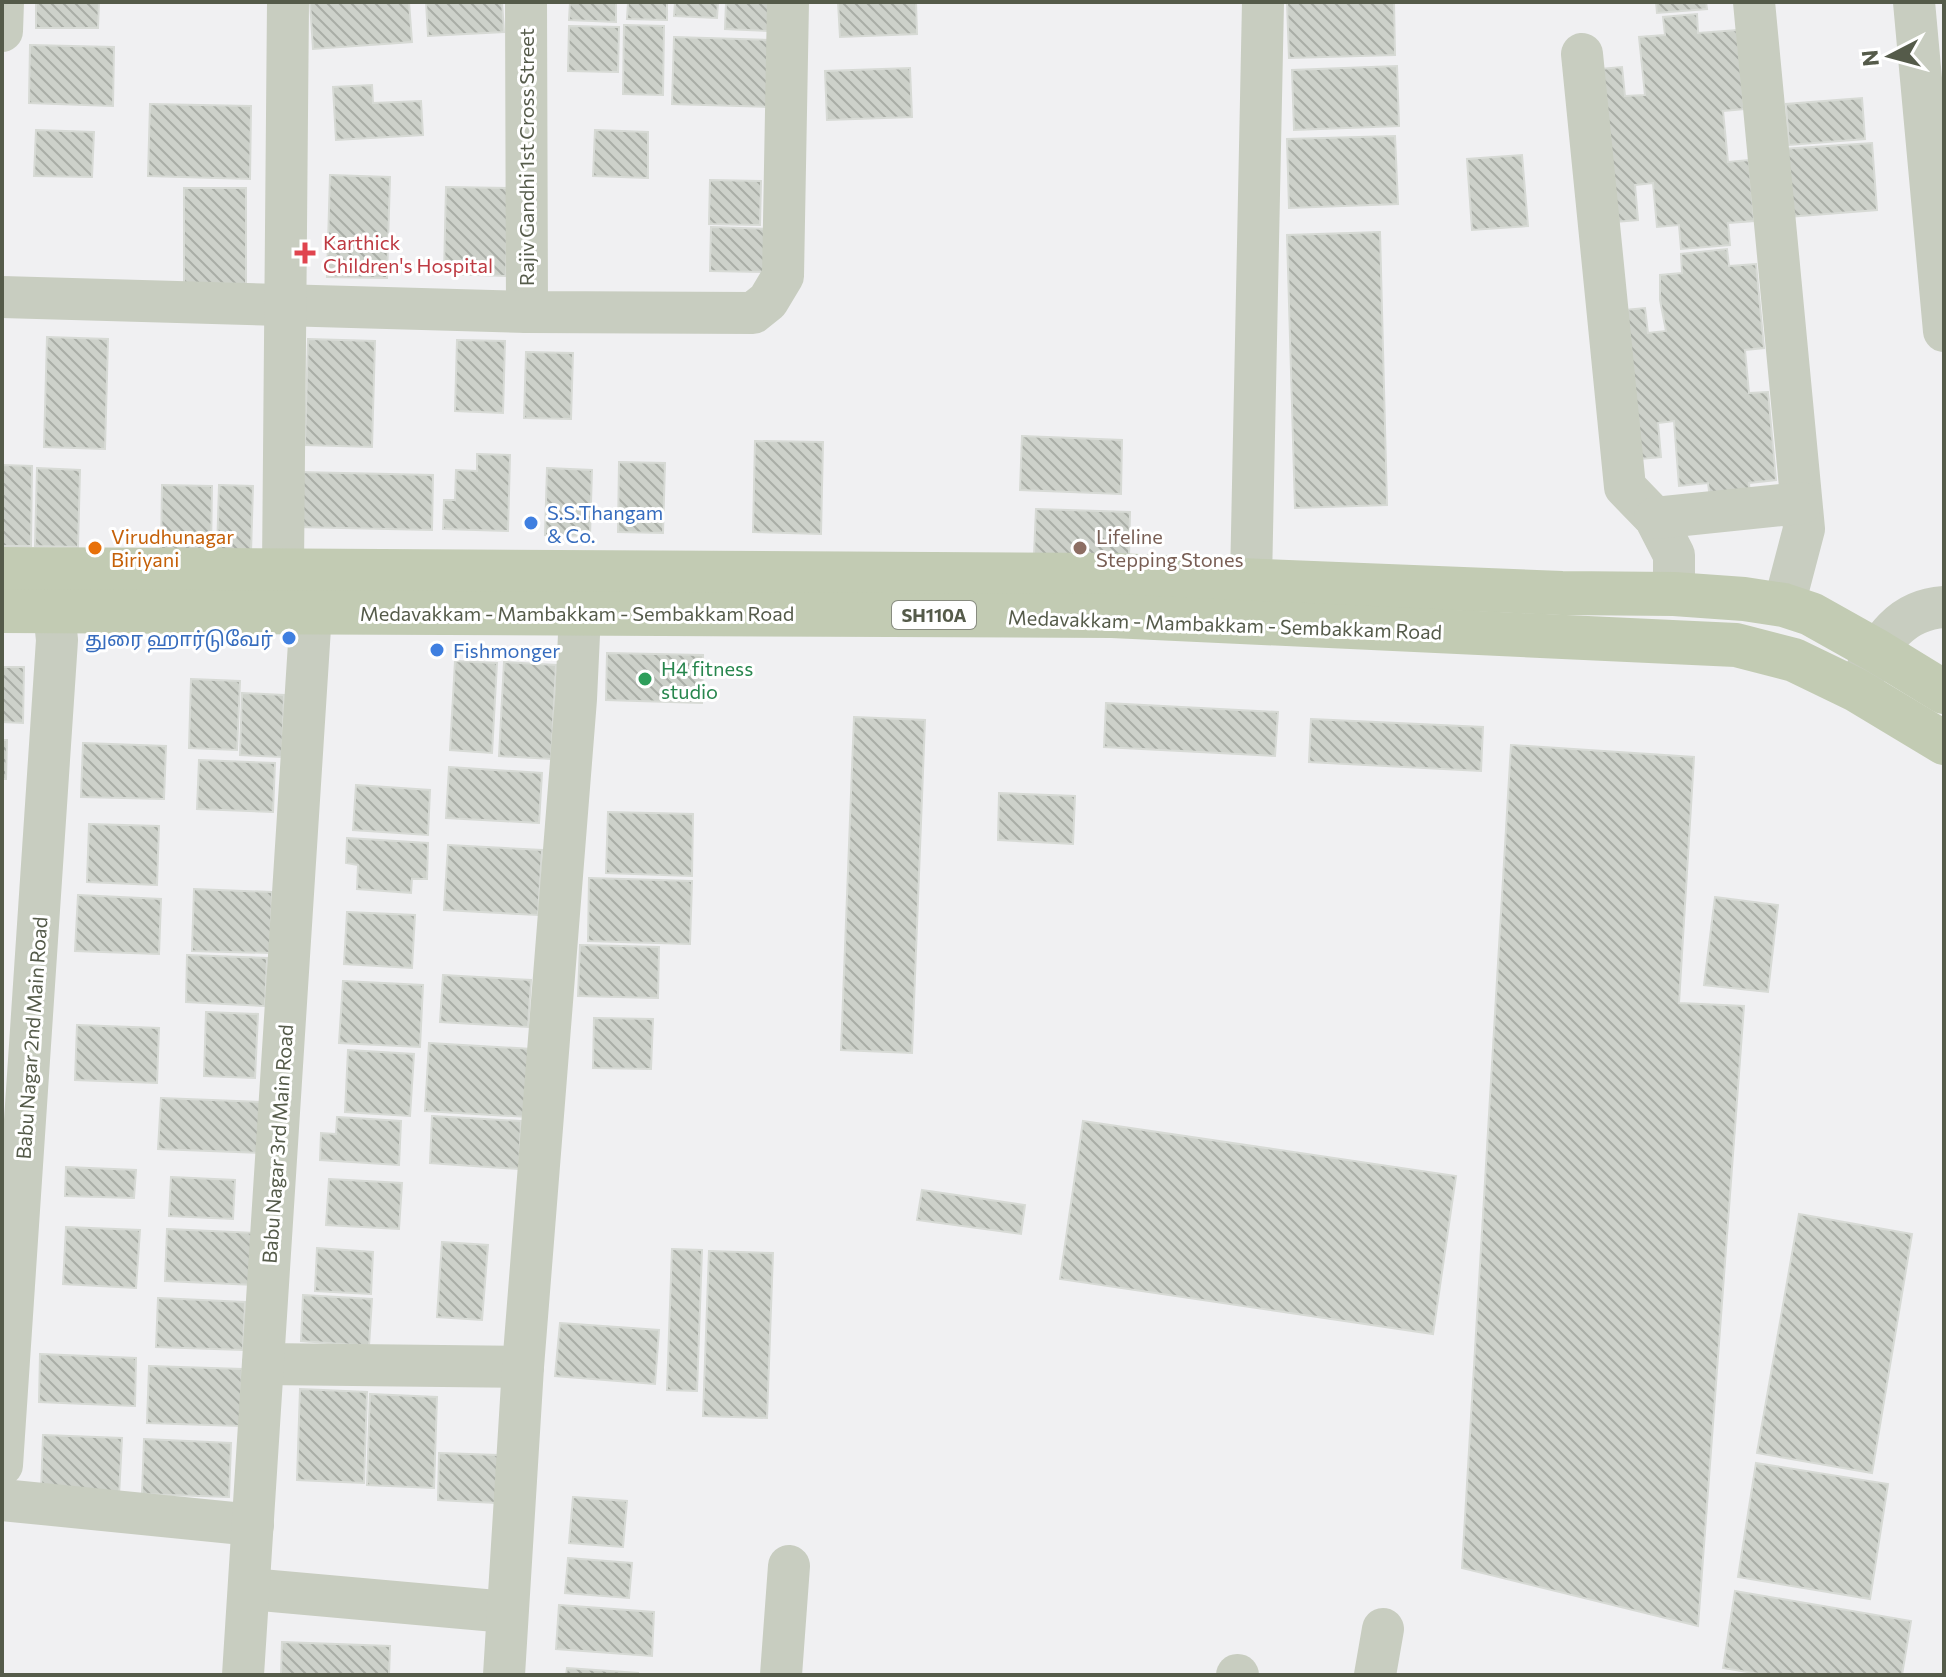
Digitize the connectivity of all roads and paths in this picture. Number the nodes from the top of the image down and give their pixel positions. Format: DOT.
graph roads {
  1 [pos="3,2"];
  2 [pos="288,2"];
  3 [pos="526,2"];
  4 [pos="788,2"];
  5 [pos="1263,2"];
  6 [pos="1754,2"];
  7 [pos="1914,2"];
  8 [pos="2,31"];
  9 [pos="1582,54"];
  10 [pos="2,297"];
  11 [pos="286,303"];
  12 [pos="527,312"];
  13 [pos="1944,331"];
  14 [pos="1801,503"];
  15 [pos="1655,518"];
  16 [pos="2,569"];
  17 [pos="1251,581"];
  18 [pos="301,584"];
  19 [pos="1674,594"];
  20 [pos="1113,596"];
  21 [pos="1784,605"];
  22 [pos="1944,607"];
  23 [pos="2,611"];
  24 [pos="54,611"];
  25 [pos="580,613"];
  26 [pos="1877,651"];
  27 [pos="1856,690"];
  28 [pos="1944,692"];
  29 [pos="1944,743"];
  30 [pos="263,1364"];
  31 [pos="523,1367"];
  32 [pos="2,1465"];
  33 [pos="2,1500"];
  34 [pos="253,1525"];
  35 [pos="789,1566"];
  36 [pos="249,1589"];
  37 [pos="507,1612"];
  38 [pos="1383,1629"];
  39 [pos="243,1675"];
  40 [pos="504,1675"];
  41 [pos="781,1675"];
  42 [pos="1375,1675"];
  1 -- 8 [label="street"];
  2 -- 11 [label="street, Babu Nagar 3rd Main Road"];
  3 -- 12 [label="street, Rajiv Gandhi 1st Cross Street"];
  4 -- 12 [label="street"];
  5 -- 17 [label="street"];
  6 -- 14 [label="street"];
  7 -- 13 [label="street"];
  9 -- 15 [label="street"];
  10 -- 11 [label="street"];
  11 -- 12 [label="street"];
  11 -- 18 [label="street, Babu Nagar 3rd Main Road"];
  14 -- 15 [label="street"];
  14 -- 21 [label="street"];
  15 -- 19 [label="street"];
  16 -- 18 [label="main road, Medavakkam - Mambakkam - Sembakkam Road / SH110A"];
  17 -- 19 [label="main road, Medavakkam - Mambakkam - Sembakkam Road / SH110A"];
  17 -- 20 [label="main road, Medavakkam - Mambakkam - Sembakkam Road / SH110A"];
  18 -- 20 [label="main road, Medavakkam - Mambakkam - Sembakkam Road / SH110A"];
  18 -- 24 [label="main road, Medavakkam - Mambakkam - Sembakkam Road / SH110A"];
  18 -- 25 [label="main road, Medavakkam - Mambakkam - Sembakkam Road / SH110A"];
  18 -- 30 [label="street, Babu Nagar 3rd Main Road"];
  19 -- 21 [label="main road, Medavakkam - Mambakkam - Sembakkam Road / SH110A"];
  20 -- 25 [label="main road, Medavakkam - Mambakkam - Sembakkam Road / SH110A"];
  20 -- 27 [label="main road, Medavakkam - Mambakkam - Sembakkam Road / SH110A"];
  21 -- 26 [label="main road, Medavakkam - Mambakkam - Sembakkam Road / SH110A"];
  22 -- 26 [label="street"];
  23 -- 24 [label="main road, Medavakkam - Mambakkam - Sembakkam Road / SH110A"];
  24 -- 32 [label="street, Babu Nagar 2nd Main Road"];
  25 -- 31 [label="street"];
  26 -- 27 [label="street"];
  26 -- 28 [label="main road, Medavakkam - Mambakkam - Sembakkam Road / SH110A"];
  27 -- 29 [label="main road, Medavakkam - Mambakkam - Sembakkam Road / SH110A"];
  30 -- 31 [label="street"];
  30 -- 34 [label="street, Babu Nagar 3rd Main Road"];
  31 -- 37 [label="street"];
  33 -- 34 [label="street"];
  34 -- 36 [label="street, Babu Nagar 3rd Main Road"];
  35 -- 41 [label="street"];
  36 -- 37 [label="street"];
  36 -- 39 [label="street, Babu Nagar 3rd Main Road"];
  37 -- 40 [label="street"];
  38 -- 42 [label="street"];
}
